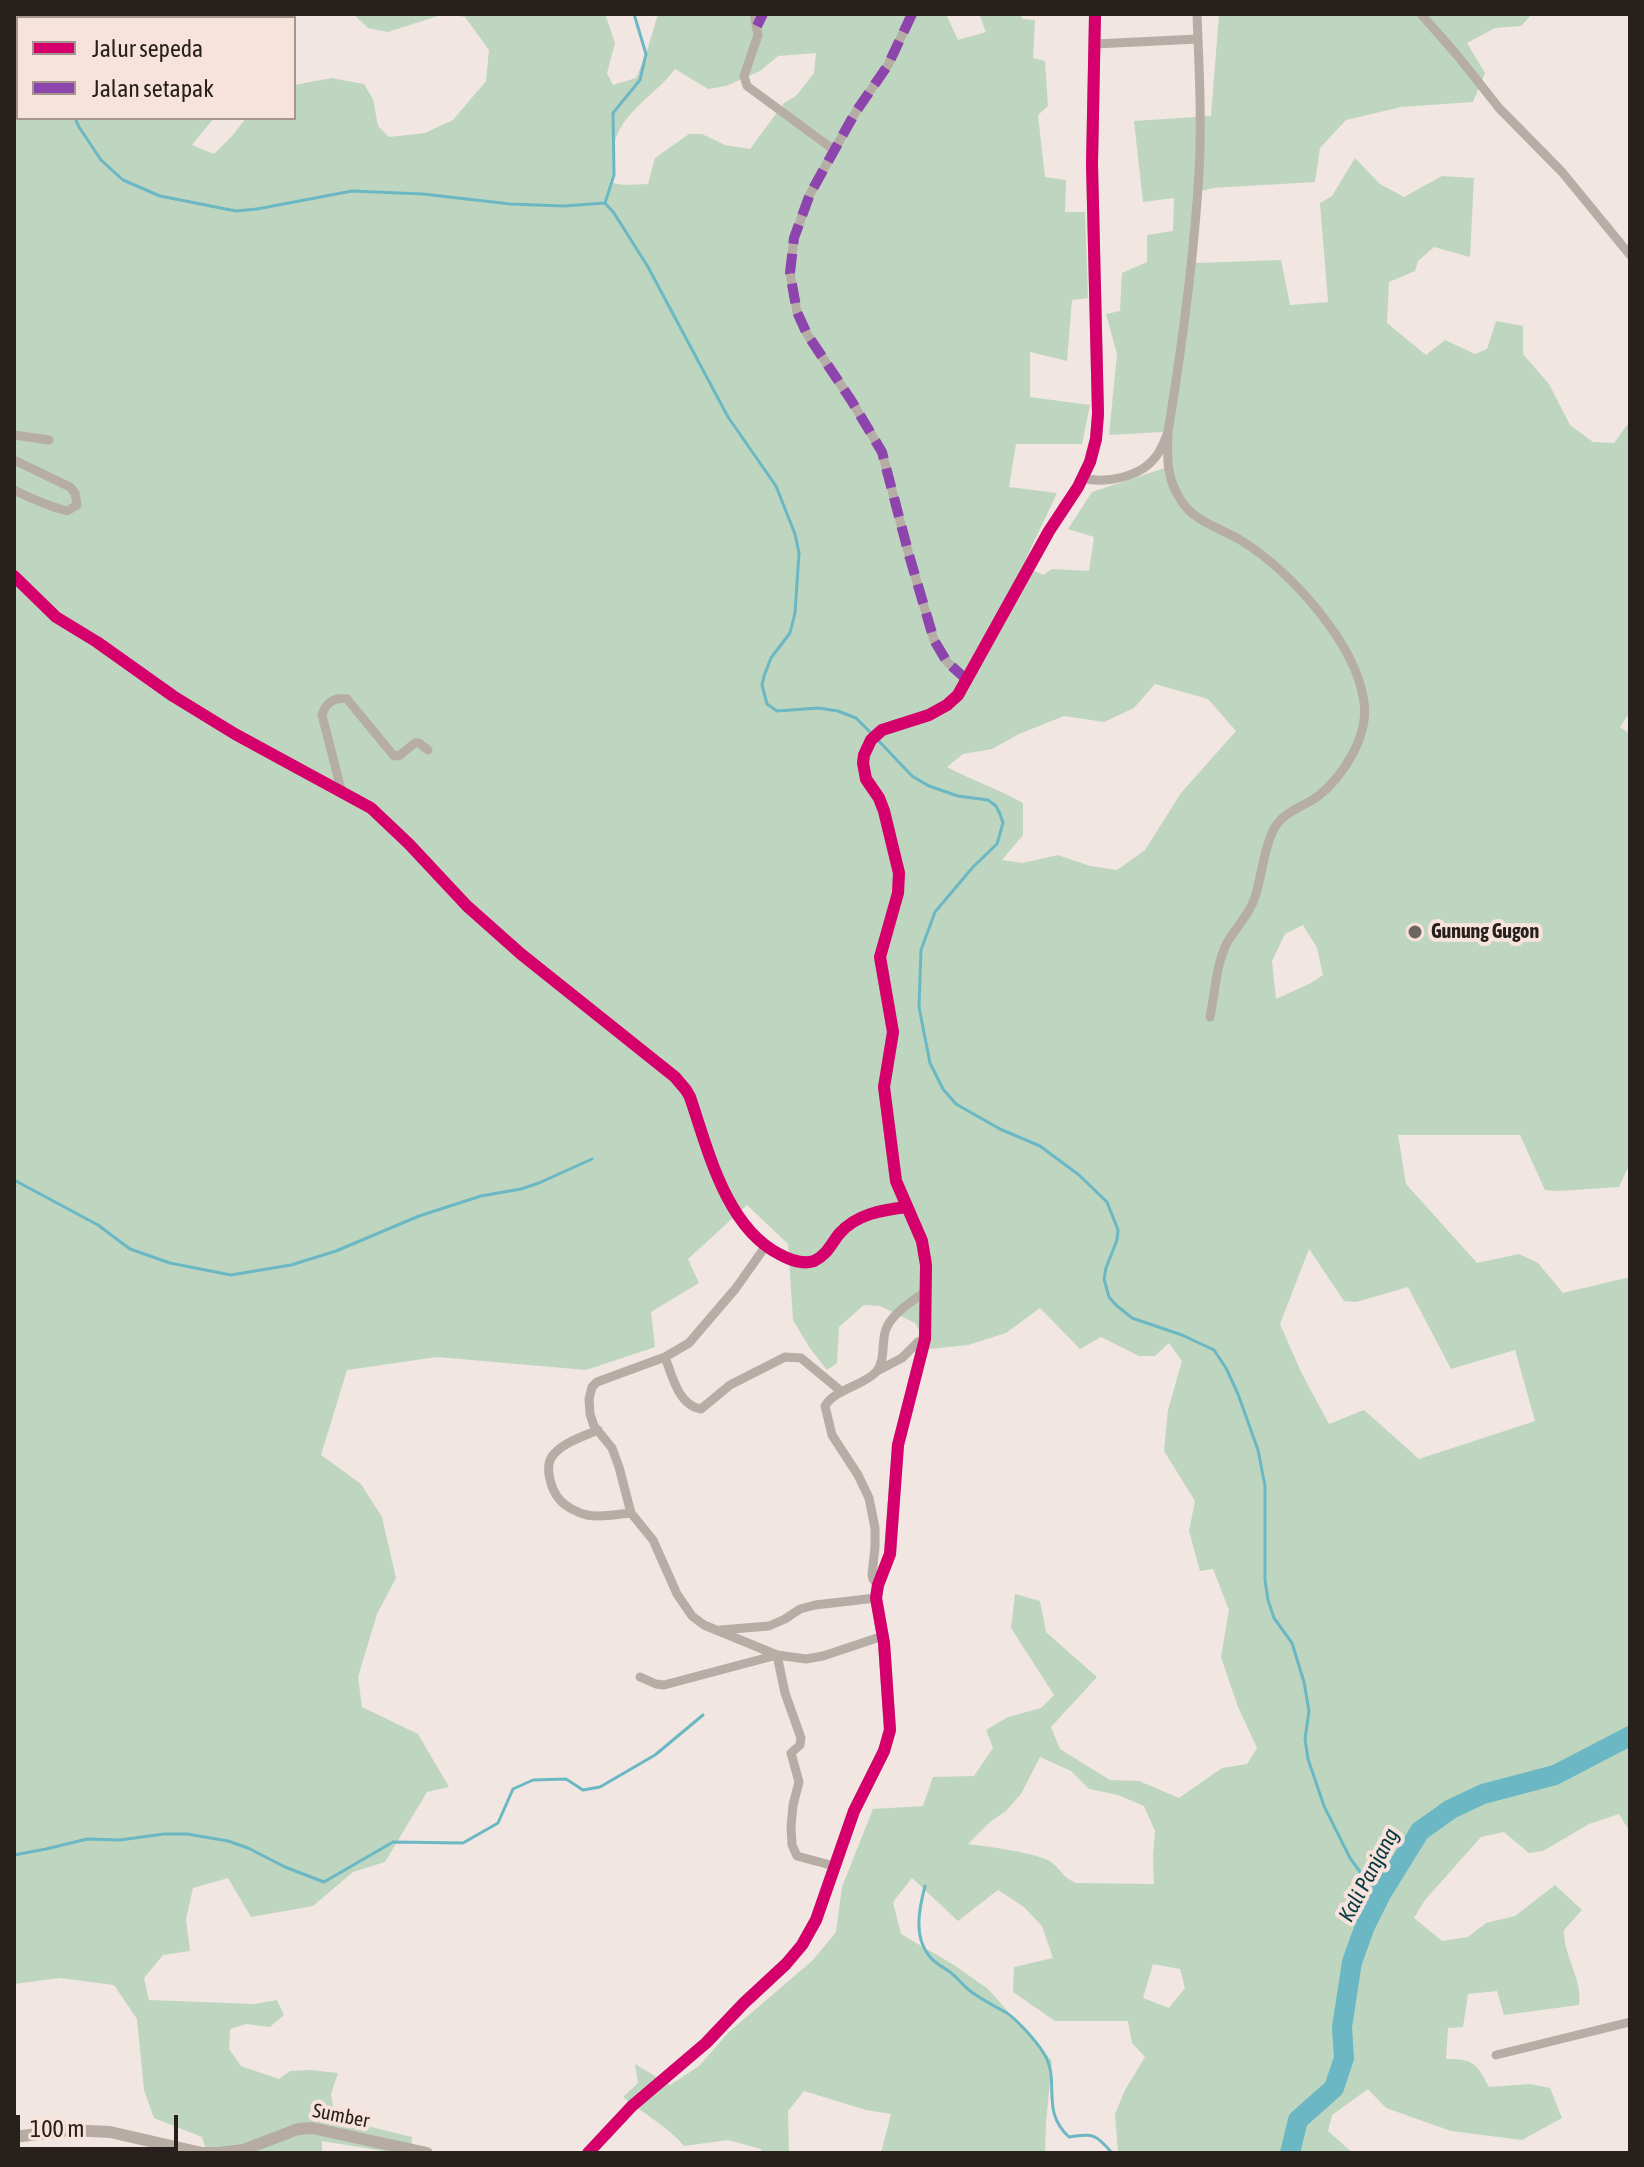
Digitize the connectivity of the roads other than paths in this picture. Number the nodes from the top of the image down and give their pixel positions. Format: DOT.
graph roads {
  1 [pos="754,14"];
  2 [pos="763,14"];
  3 [pos="912,14"];
  4 [pos="1095,14"];
  5 [pos="1197,14"];
  6 [pos="1421,14"];
  7 [pos="757,26"];
  8 [pos="1198,39"];
  9 [pos="1095,44"];
  10 [pos="834,150"];
  11 [pos="1630,255"];
  12 [pos="1168,432"];
  13 [pos="14,435"];
  14 [pos="49,440"];
  15 [pos="14,460"];
  16 [pos="1082,478"];
  17 [pos="14,490"];
  18 [pos="14,576"];
  19 [pos="967,680"];
  20 [pos="428,750"];
  21 [pos="342,793"];
  22 [pos="1210,1017"];
  23 [pos="907,1207"];
  24 [pos="765,1247"];
  25 [pos="926,1291"];
  26 [pos="925,1339"];
  27 [pos="665,1357"];
  28 [pos="877,1371"];
  29 [pos="842,1392"];
  30 [pos="598,1430"];
  31 [pos="631,1513"];
  32 [pos="877,1591"];
  33 [pos="717,1630"];
  34 [pos="883,1636"];
  35 [pos="777,1655"];
  36 [pos="640,1677"];
  37 [pos="834,1866"];
  38 [pos="1630,2022"];
  39 [pos="1496,2055"];
  40 [pos="14,2137"];
  41 [pos="427,2153"];
  42 [pos="588,2153"];
  1 -- 7 [label="street"];
  2 -- 7 [label="street"];
  3 -- 10 [label="street"];
  4 -- 9 [label="street"];
  5 -- 8 [label="street"];
  6 -- 11 [label="street"];
  7 -- 10 [label="street"];
  8 -- 9 [label="street"];
  8 -- 12 [label="street"];
  9 -- 16 [label="street"];
  10 -- 19 [label="street"];
  12 -- 16 [label="street"];
  12 -- 22 [label="street"];
  13 -- 14 [label="street"];
  15 -- 17 [label="street"];
  16 -- 19 [label="street"];
  18 -- 21 [label="street"];
  19 -- 23 [label="street"];
  20 -- 21 [label="street"];
  21 -- 24 [label="street"];
  23 -- 24 [label="street"];
  23 -- 25 [label="street"];
  24 -- 27 [label="street"];
  25 -- 26 [label="street"];
  25 -- 28 [label="street"];
  26 -- 28 [label="street"];
  26 -- 32 [label="street"];
  27 -- 29 [label="street"];
  27 -- 30 [label="street"];
  28 -- 29 [label="street"];
  29 -- 32 [label="street"];
  30 -- 31 [label="street"];
  30 -- 31 [label="street"];
  31 -- 33 [label="street"];
  32 -- 33 [label="street"];
  32 -- 34 [label="street"];
  33 -- 35 [label="street"];
  34 -- 35 [label="street"];
  34 -- 37 [label="street"];
  35 -- 36 [label="street"];
  35 -- 37 [label="street"];
  37 -- 42 [label="street"];
  38 -- 39 [label="street"];
  40 -- 41 [label="street, Sumber"];
}
